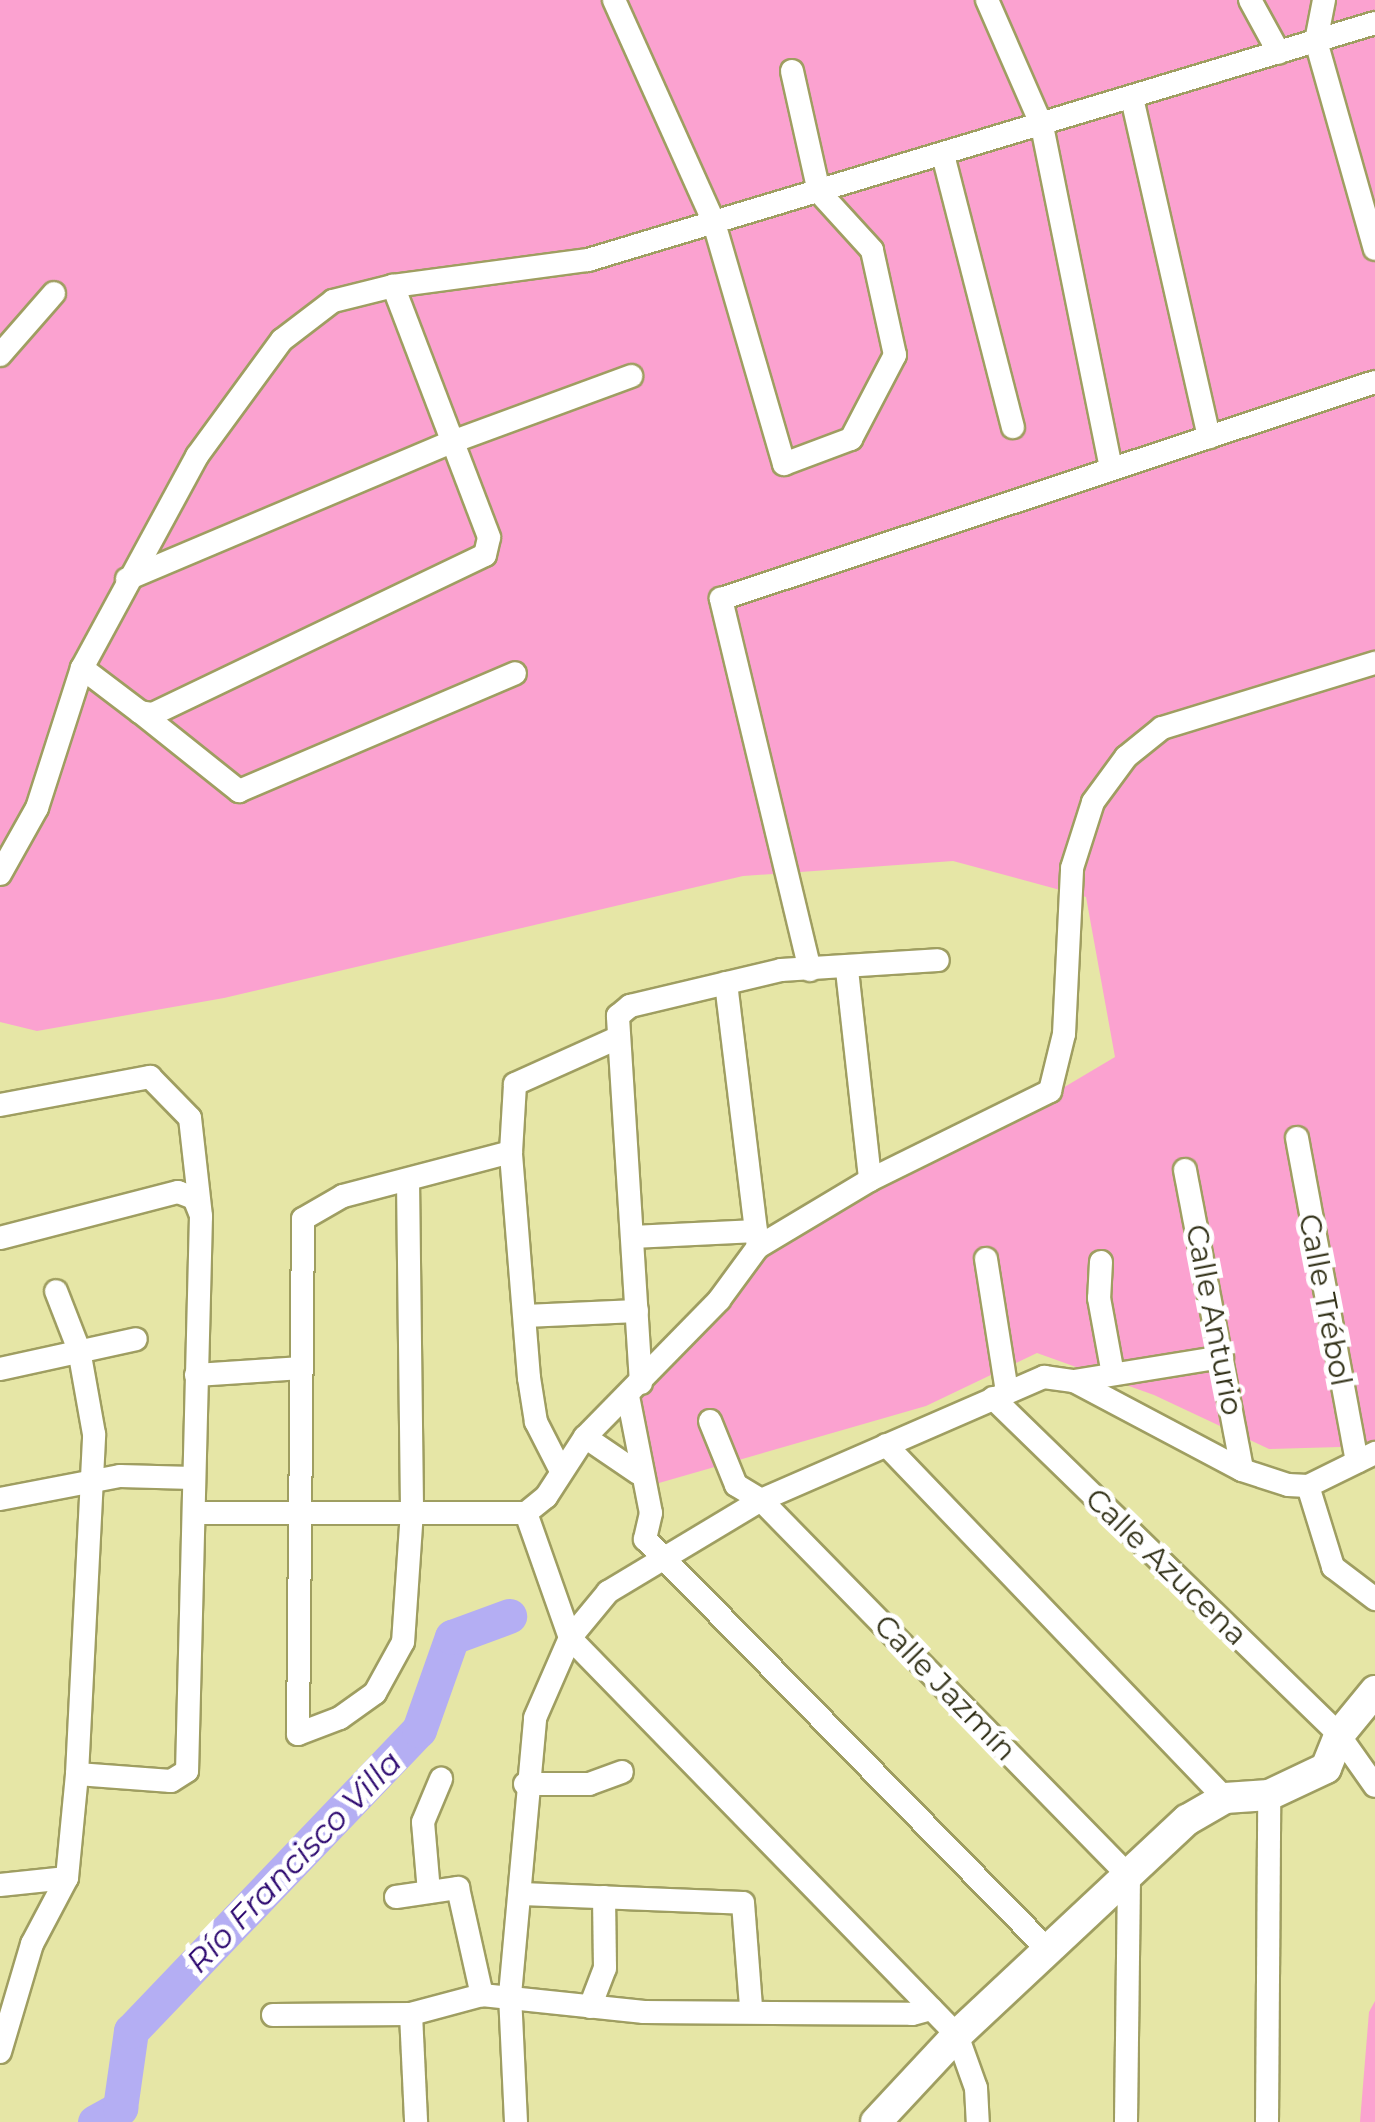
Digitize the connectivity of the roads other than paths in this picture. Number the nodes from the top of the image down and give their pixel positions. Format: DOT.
graph roads {
  1 [pos="614,0"];
  2 [pos="987,0"];
  3 [pos="1250,0"];
  4 [pos="1324,0"];
  5 [pos="1375,23"];
  6 [pos="1316,41"];
  7 [pos="1279,53"];
  8 [pos="792,71"];
  9 [pos="1132,98"];
  10 [pos="1042,126"];
  11 [pos="943,155"];
  12 [pos="819,192"];
  13 [pos="714,223"];
  14 [pos="1375,249"];
  15 [pos="393,286"];
  16 [pos="54,294"];
  17 [pos="0,355"];
  18 [pos="631,376"];
  19 [pos="1375,382"];
  20 [pos="1013,427"];
  21 [pos="1209,437"];
  22 [pos="452,442"];
  23 [pos="1111,469"];
  24 [pos="127,579"];
  25 [pos="1375,664"];
  26 [pos="82,668"];
  27 [pos="516,672"];
  28 [pos="140,712"];
  29 [pos="0,874"];
  30 [pos="938,960"];
  31 [pos="810,970"];
  32 [pos="847,970"];
  33 [pos="726,983"];
  34 [pos="615,1039"];
  35 [pos="0,1105"];
  36 [pos="1298,1138"];
  37 [pos="511,1152"];
  38 [pos="1185,1170"];
  39 [pos="408,1180"];
  40 [pos="870,1180"];
  41 [pos="201,1216"];
  42 [pos="633,1237"];
  43 [pos="0,1238"];
  44 [pos="757,1239"];
  45 [pos="986,1259"];
  46 [pos="1101,1262"];
  47 [pos="56,1291"];
  48 [pos="638,1311"];
  49 [pos="525,1316"];
  50 [pos="136,1338"];
  51 [pos="79,1350"];
  52 [pos="1222,1357"];
  53 [pos="302,1368"];
  54 [pos="0,1369"];
  55 [pos="1113,1374"];
  56 [pos="196,1375"];
  57 [pos="1074,1381"];
  58 [pos="635,1389"];
  59 [pos="1000,1395"];
  60 [pos="710,1421"];
  61 [pos="585,1437"];
  62 [pos="886,1445"];
  63 [pos="1366,1457"];
  64 [pos="559,1468"];
  65 [pos="1242,1470"];
  66 [pos="638,1473"];
  67 [pos="193,1478"];
  68 [pos="93,1480"];
  69 [pos="1308,1486"];
  70 [pos="0,1499"];
  71 [pos="761,1500"];
  72 [pos="412,1511"];
  73 [pos="301,1512"];
  74 [pos="194,1513"];
  75 [pos="526,1513"];
  76 [pos="659,1557"];
  77 [pos="1375,1599"];
  78 [pos="570,1638"];
  79 [pos="1375,1691"];
  80 [pos="1339,1736"];
  81 [pos="622,1772"];
  82 [pos="77,1774"];
  83 [pos="441,1779"];
  84 [pos="525,1784"];
  85 [pos="1375,1786"];
  86 [pos="1269,1794"];
  87 [pos="1225,1798"];
  88 [pos="1128,1876"];
  89 [pos="67,1878"];
  90 [pos="0,1885"];
  91 [pos="429,1892"];
  92 [pos="522,1894"];
  93 [pos="604,1897"];
  94 [pos="396,1898"];
  95 [pos="1049,1952"];
  96 [pos="482,1995"];
  97 [pos="510,1995"];
  98 [pos="590,2007"];
  99 [pos="751,2008"];
  100 [pos="932,2009"];
  101 [pos="411,2014"];
  102 [pos="274,2016"];
  103 [pos="957,2035"];
  104 [pos="0,2052"];
  105 [pos="416,2122"];
  106 [pos="516,2122"];
  107 [pos="876,2122"];
  108 [pos="978,2122"];
  109 [pos="1126,2122"];
  110 [pos="1268,2122"];
  1 -- 13 [label="street"];
  2 -- 10 [label="street"];
  3 -- 7 [label="street"];
  4 -- 6 [label="street"];
  5 -- 6 [label="street"];
  6 -- 7 [label="street"];
  6 -- 14 [label="street"];
  7 -- 9 [label="street"];
  8 -- 12 [label="street"];
  9 -- 10 [label="street"];
  9 -- 21 [label="street"];
  10 -- 11 [label="street"];
  10 -- 23 [label="street"];
  11 -- 12 [label="street"];
  11 -- 20 [label="street"];
  12 -- 13 [label="street"];
  12 -- 13 [label="street"];
  13 -- 15 [label="street"];
  15 -- 22 [label="street"];
  15 -- 24 [label="street"];
  16 -- 17 [label="street"];
  18 -- 22 [label="street"];
  19 -- 21 [label="street"];
  21 -- 23 [label="street"];
  22 -- 24 [label="street"];
  22 -- 28 [label="street"];
  23 -- 31 [label="street"];
  24 -- 26 [label="street"];
  25 -- 40 [label="street"];
  26 -- 28 [label="street"];
  26 -- 29 [label="street"];
  27 -- 28 [label="street"];
  30 -- 32 [label="street"];
  31 -- 32 [label="street"];
  31 -- 33 [label="street"];
  32 -- 40 [label="street"];
  33 -- 34 [label="street"];
  33 -- 44 [label="street"];
  34 -- 37 [label="street"];
  34 -- 42 [label="street"];
  35 -- 41 [label="street"];
  36 -- 63 [label="street, Calle Trébol"];
  37 -- 39 [label="street"];
  37 -- 49 [label="street"];
  38 -- 52 [label="street, Calle Anturio"];
  39 -- 53 [label="street"];
  39 -- 72 [label="street"];
  40 -- 44 [label="street"];
  41 -- 43 [label="street"];
  41 -- 56 [label="street"];
  42 -- 44 [label="street"];
  42 -- 48 [label="street"];
  44 -- 58 [label="street"];
  45 -- 59 [label="street"];
  46 -- 55 [label="street"];
  47 -- 51 [label="street"];
  48 -- 49 [label="street"];
  48 -- 58 [label="street"];
  49 -- 64 [label="street"];
  50 -- 51 [label="street"];
  51 -- 54 [label="street"];
  51 -- 68 [label="street"];
  52 -- 55 [label="street"];
  52 -- 65 [label="street, Calle Anturio"];
  53 -- 56 [label="street"];
  53 -- 73 [label="street"];
  55 -- 57 [label="street"];
  56 -- 67 [label="street"];
  57 -- 59 [label="street"];
  57 -- 65 [label="street"];
  58 -- 61 [label="street"];
  58 -- 66 [label="street"];
  59 -- 62 [label="street"];
  59 -- 80 [label="street, Calle Azucena"];
  60 -- 71 [label="street, Calle Jazmín"];
  61 -- 64 [label="street"];
  61 -- 66 [label="street"];
  62 -- 71 [label="street"];
  62 -- 87 [label="street"];
  63 -- 69 [label="street"];
  64 -- 75 [label="street"];
  65 -- 69 [label="street"];
  66 -- 76 [label="street"];
  67 -- 68 [label="street"];
  67 -- 74 [label="street"];
  68 -- 70 [label="street"];
  68 -- 82 [label="street"];
  69 -- 77 [label="street"];
  71 -- 76 [label="street"];
  71 -- 88 [label="street, Calle Jazmín"];
  72 -- 73 [label="street"];
  72 -- 73 [label="street"];
  72 -- 75 [label="street"];
  73 -- 74 [label="street"];
  74 -- 82 [label="street"];
  75 -- 78 [label="street"];
  76 -- 78 [label="street"];
  76 -- 95 [label="street"];
  78 -- 84 [label="street"];
  78 -- 100 [label="street"];
  79 -- 80 [label="street"];
  80 -- 85 [label="street, Calle Azucena"];
  80 -- 86 [label="street"];
  81 -- 84 [label="street"];
  82 -- 89 [label="street"];
  83 -- 91 [label="street"];
  84 -- 92 [label="street"];
  86 -- 87 [label="street"];
  86 -- 110 [label="street"];
  87 -- 88 [label="street"];
  88 -- 95 [label="street"];
  88 -- 109 [label="street"];
  89 -- 90 [label="street"];
  89 -- 104 [label="street"];
  91 -- 94 [label="street"];
  91 -- 96 [label="street"];
  92 -- 93 [label="street"];
  92 -- 97 [label="street"];
  93 -- 98 [label="street"];
  93 -- 99 [label="street"];
  95 -- 103 [label="street"];
  96 -- 97 [label="street"];
  96 -- 101 [label="street"];
  97 -- 98 [label="street"];
  97 -- 106 [label="street"];
  98 -- 99 [label="street"];
  99 -- 100 [label="street"];
  100 -- 103 [label="street"];
  101 -- 102 [label="street"];
  101 -- 105 [label="street"];
  103 -- 107 [label="street"];
  103 -- 108 [label="street"];
}
